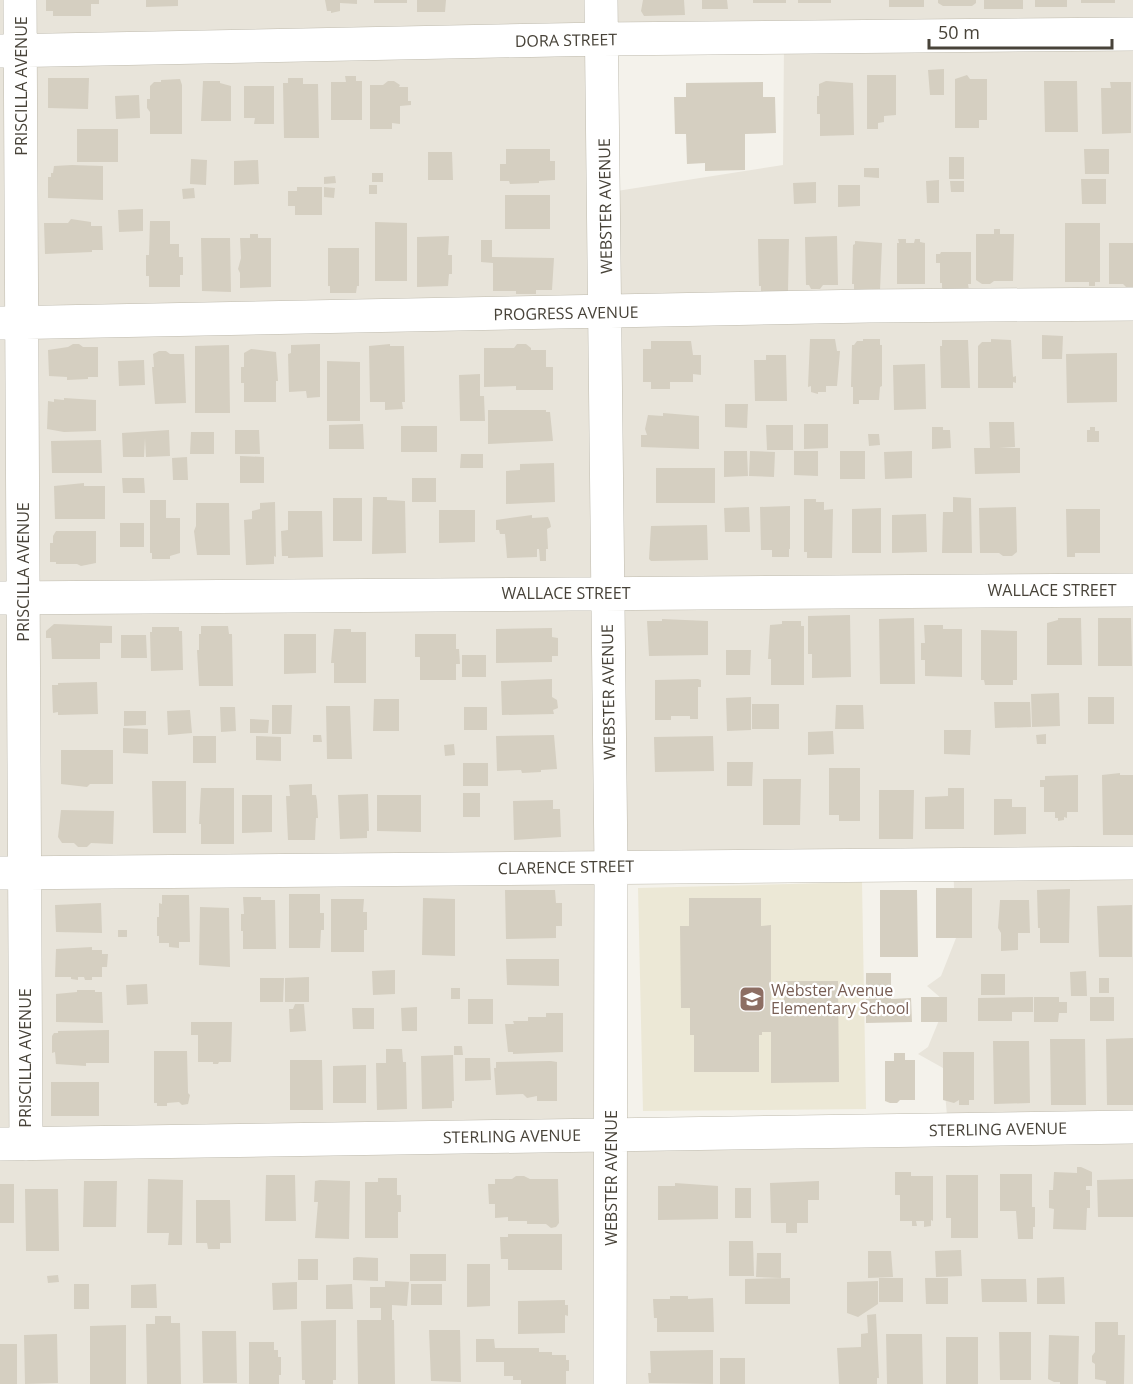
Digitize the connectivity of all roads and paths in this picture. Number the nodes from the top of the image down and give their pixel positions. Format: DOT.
graph roads {
  1 [pos="20,0"];
  2 [pos="602,0"];
  3 [pos="1133,34"];
  4 [pos="602,39"];
  5 [pos="10,51"];
  6 [pos="1133,304"];
  7 [pos="606,312"];
  8 [pos="11,323"];
  9 [pos="1133,590"];
  10 [pos="607,592"];
  11 [pos="12,598"];
  12 [pos="1133,863"];
  13 [pos="611,866"];
  14 [pos="12,873"];
  15 [pos="1133,1127"];
  16 [pos="611,1134"];
  17 [pos="13,1144"];
  18 [pos="610,1384"];
  1 -- 5 [label="street, PRISCILLA AVENUE"];
  2 -- 4 [label="street, WEBSTER AVENUE"];
  3 -- 4 [label="street, DORA STREET"];
  4 -- 5 [label="street, DORA STREET"];
  4 -- 7 [label="street, WEBSTER AVENUE"];
  5 -- 8 [label="street, PRISCILLA AVENUE"];
  6 -- 7 [label="street, PROGRESS AVENUE"];
  7 -- 8 [label="street, PROGRESS AVENUE"];
  7 -- 10 [label="street, WEBSTER AVENUE"];
  8 -- 11 [label="street, PRISCILLA AVENUE"];
  9 -- 10 [label="street, WALLACE STREET"];
  10 -- 11 [label="street, WALLACE STREET"];
  10 -- 13 [label="street, WEBSTER AVENUE"];
  11 -- 14 [label="street, PRISCILLA AVENUE"];
  12 -- 13 [label="street, CLARENCE STREET"];
  13 -- 14 [label="street, CLARENCE STREET"];
  13 -- 16 [label="street, WEBSTER AVENUE"];
  14 -- 17 [label="street, PRISCILLA AVENUE"];
  15 -- 16 [label="street, STERLING AVENUE"];
  16 -- 17 [label="street, STERLING AVENUE"];
  16 -- 18 [label="street, WEBSTER AVENUE"];
}
